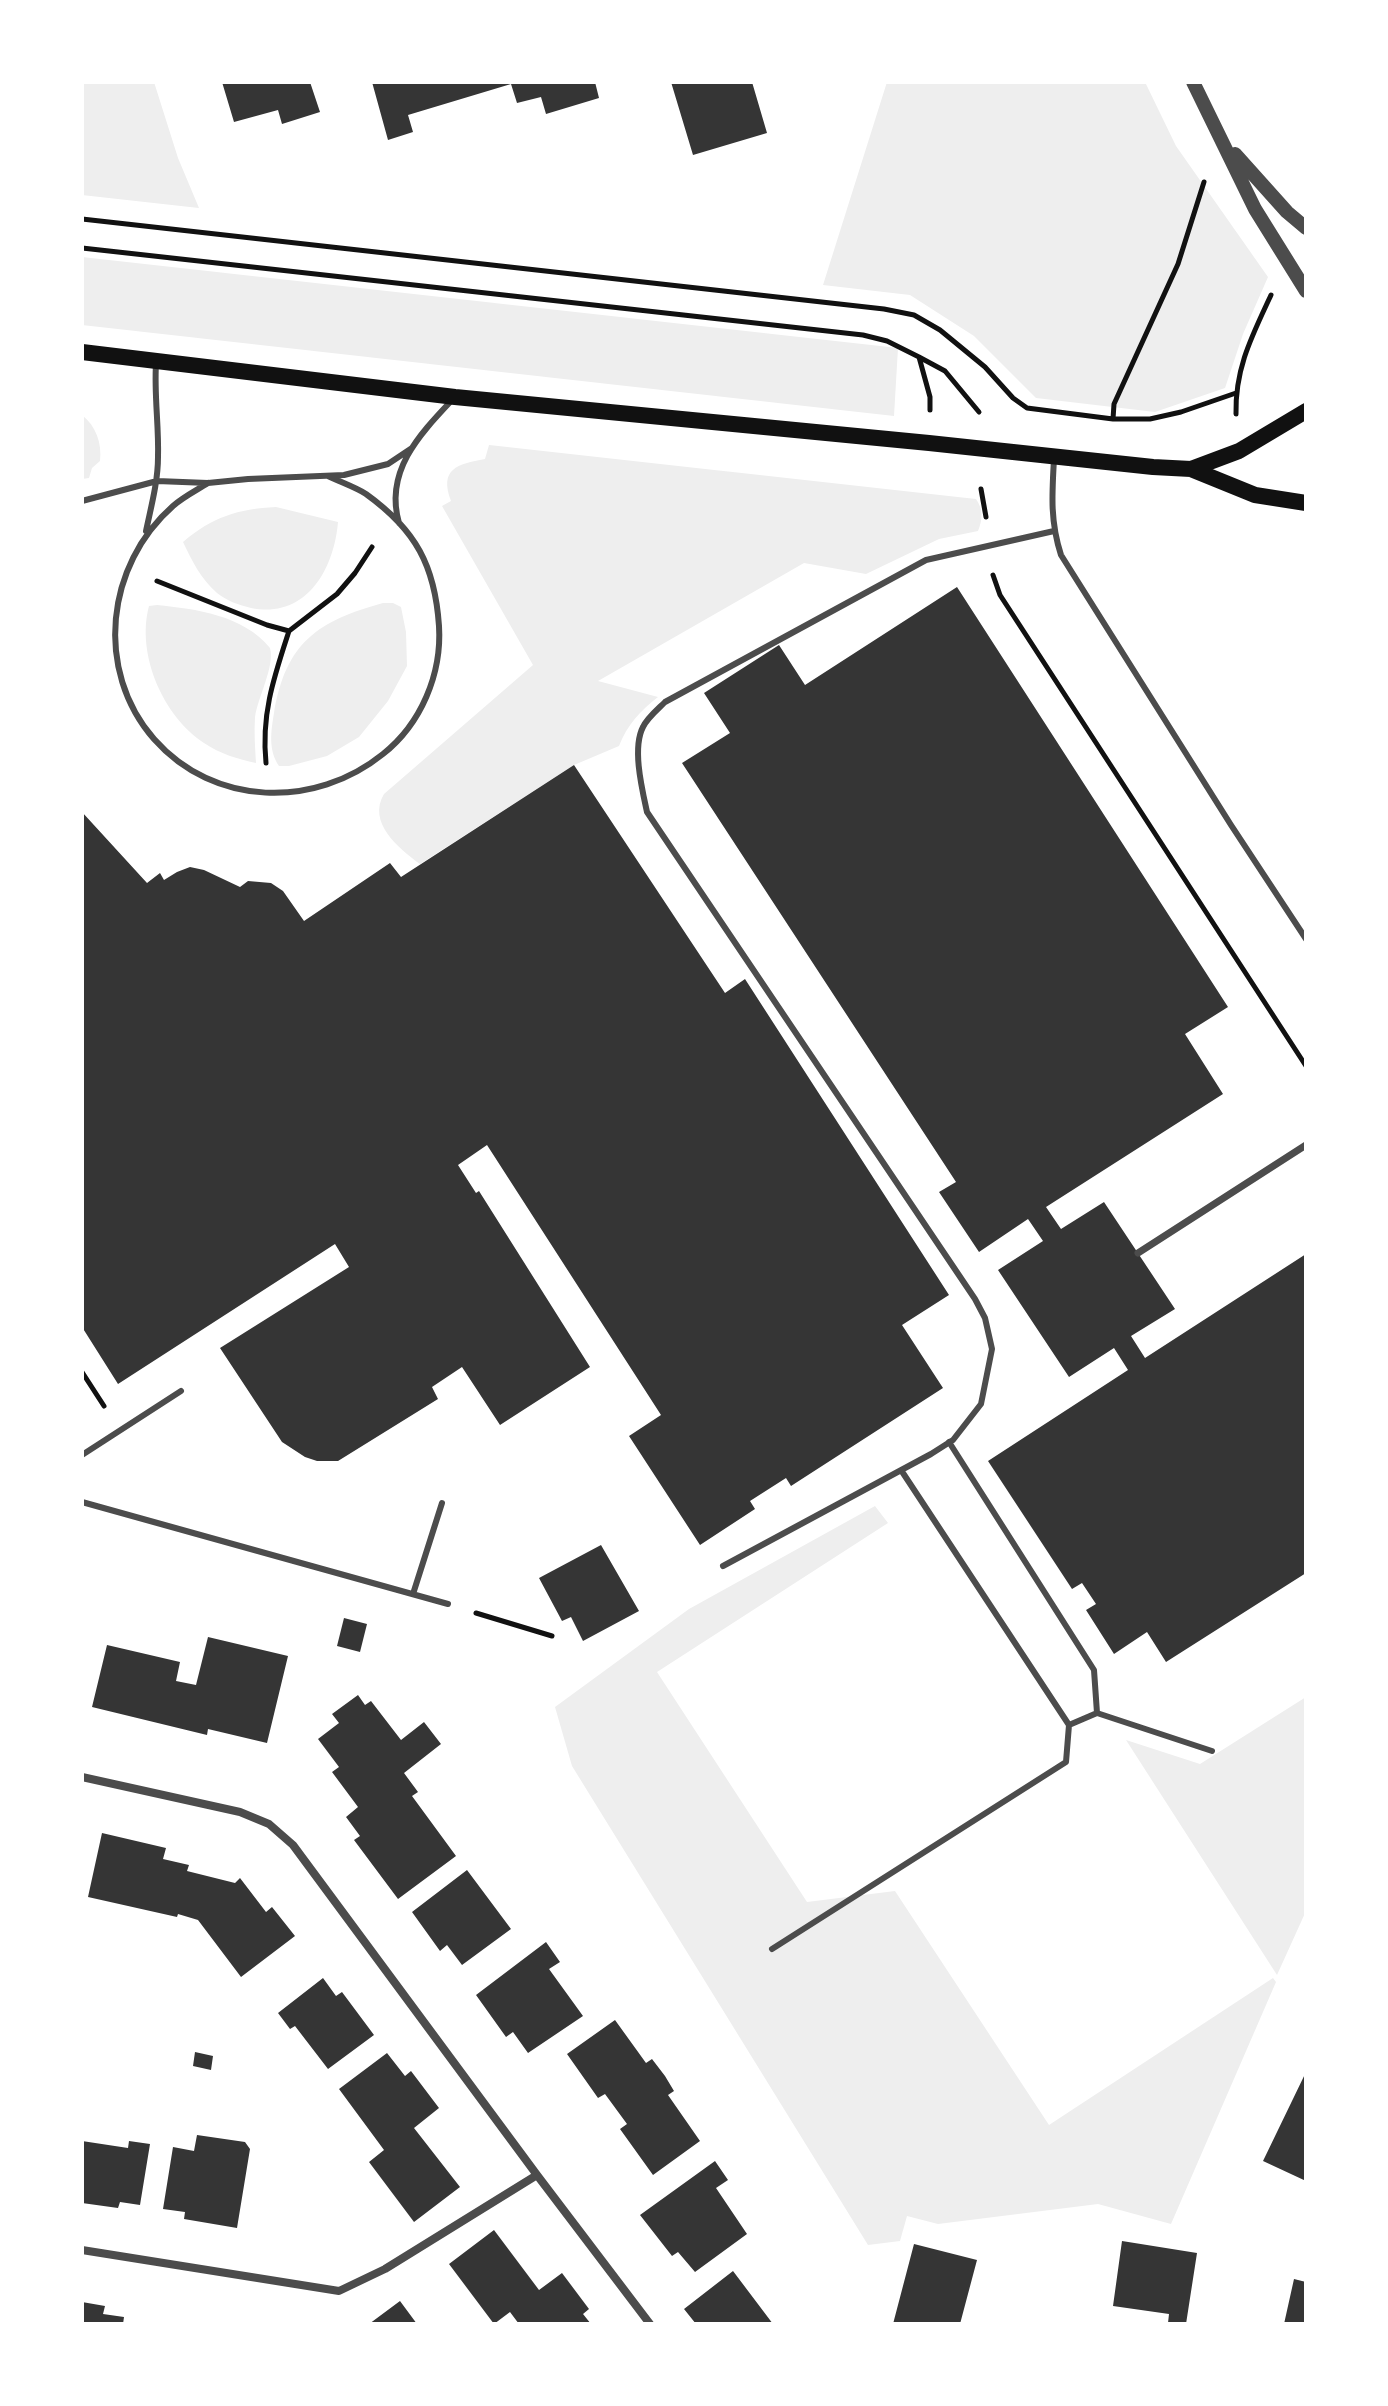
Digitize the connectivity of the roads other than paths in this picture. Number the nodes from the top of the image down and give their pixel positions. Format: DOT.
graph roads {
  1 [pos="1193,82"];
  2 [pos="1222,139"];
  3 [pos="1306,228"];
  4 [pos="1306,291"];
  5 [pos="82,352"];
  6 [pos="156,360"];
  7 [pos="455,397"];
  8 [pos="1306,411"];
  9 [pos="412,448"];
  10 [pos="1054,455"];
  11 [pos="1191,469"];
  12 [pos="328,476"];
  13 [pos="157,481"];
  14 [pos="208,483"];
  15 [pos="82,501"];
  16 [pos="1306,503"];
  17 [pos="399,523"];
  18 [pos="1054,531"];
  19 [pos="146,535"];
  20 [pos="1306,939"];
  21 [pos="1306,1145"];
  22 [pos="1138,1253"];
  23 [pos="181,1391"];
  24 [pos="949,1442"];
  25 [pos="82,1455"];
  26 [pos="901,1470"];
  27 [pos="82,1502"];
  28 [pos="442,1503"];
  29 [pos="723,1566"];
  30 [pos="413,1594"];
  31 [pos="448,1604"];
  32 [pos="1097,1713"];
  33 [pos="1069,1725"];
  34 [pos="1212,1751"];
  35 [pos="82,1777"];
  36 [pos="772,1949"];
  37 [pos="537,2175"];
  38 [pos="82,2250"];
  39 [pos="650,2324"];
  1 -- 2 [label="street"];
  2 -- 3 [label="street"];
  2 -- 4 [label="street"];
  5 -- 6 [label="main road"];
  6 -- 7 [label="main road"];
  6 -- 13 [label="lane"];
  7 -- 9 [label="lane"];
  7 -- 10 [label="main road"];
  8 -- 11 [label="main road"];
  9 -- 12 [label="lane"];
  9 -- 17 [label="lane"];
  10 -- 11 [label="main road"];
  10 -- 18 [label="lane"];
  11 -- 16 [label="main road"];
  12 -- 14 [label="lane"];
  12 -- 17 [label="lane"];
  13 -- 14 [label="lane"];
  13 -- 15 [label="lane"];
  13 -- 19 [label="lane"];
  14 -- 19 [label="lane"];
  17 -- 19 [label="lane"];
  18 -- 20 [label="lane"];
  18 -- 24 [label="lane"];
  21 -- 22 [label="street"];
  23 -- 25 [label="lane"];
  24 -- 26 [label="lane"];
  24 -- 32 [label="lane"];
  26 -- 29 [label="lane"];
  26 -- 33 [label="lane"];
  27 -- 30 [label="lane"];
  28 -- 30 [label="lane"];
  30 -- 31 [label="lane"];
  32 -- 33 [label="lane"];
  32 -- 34 [label="lane"];
  33 -- 36 [label="lane"];
  35 -- 37 [label="street"];
  37 -- 38 [label="street"];
  37 -- 39 [label="street"];
}
